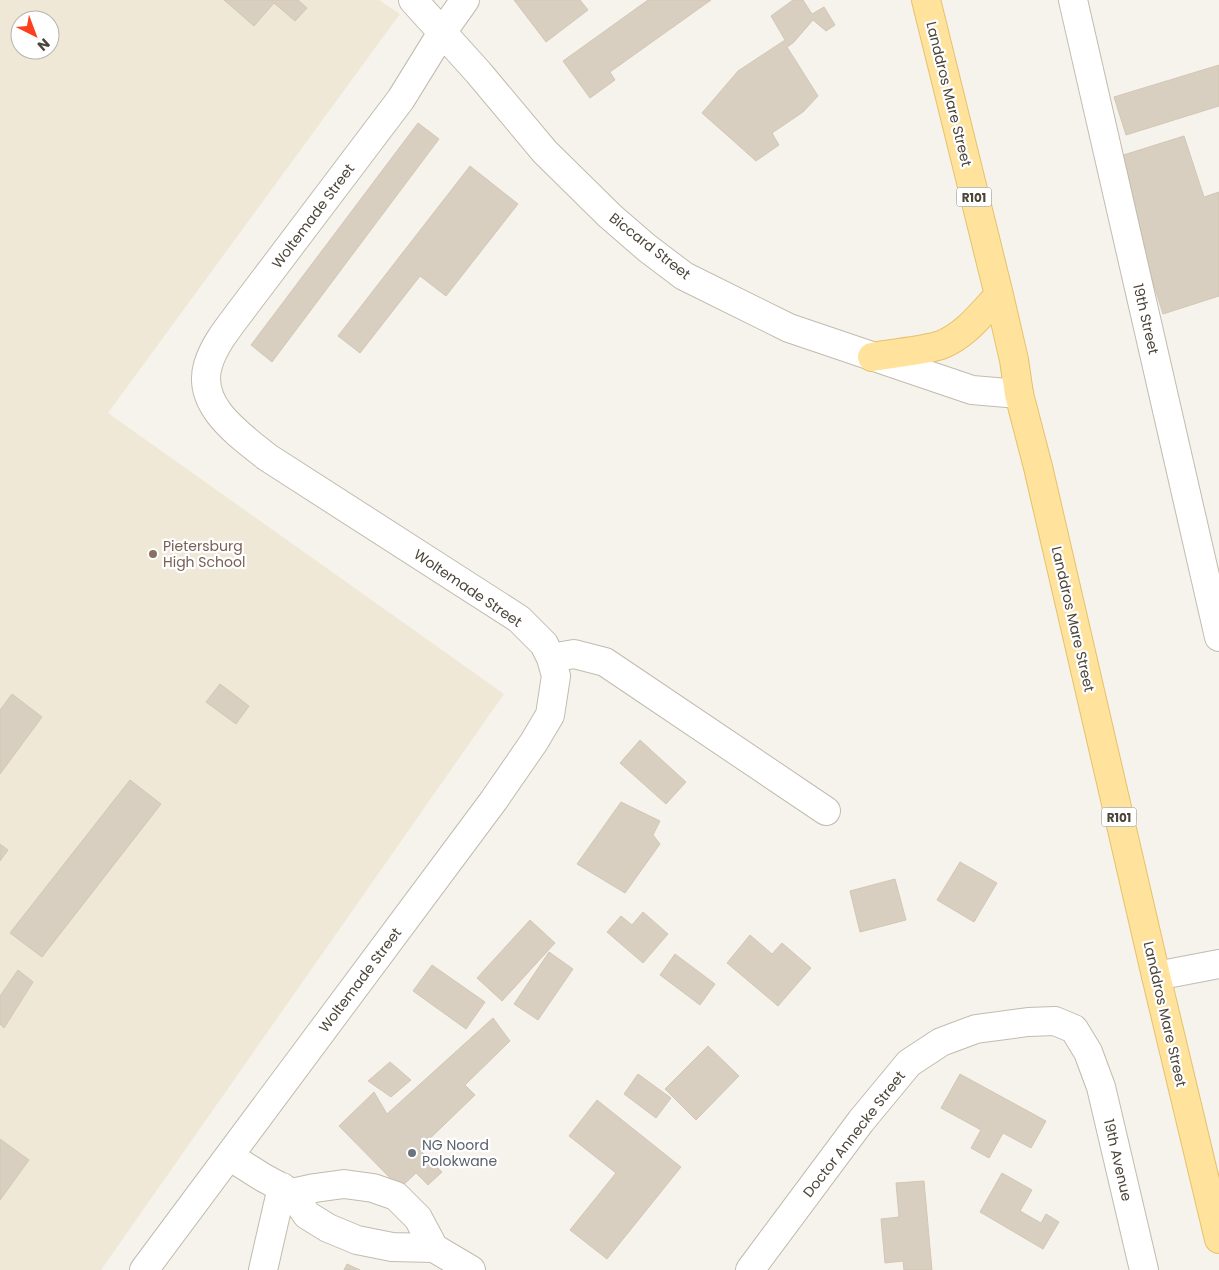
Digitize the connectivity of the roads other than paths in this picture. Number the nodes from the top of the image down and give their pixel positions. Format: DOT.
graph roads {
  1 [pos="413,0"];
  2 [pos="465,0"];
  3 [pos="926,0"];
  4 [pos="1074,0"];
  5 [pos="442,31"];
  6 [pos="999,295"];
  7 [pos="872,356"];
  8 [pos="1019,394"];
  9 [pos="1211,568"];
  10 [pos="1219,637"];
  11 [pos="551,658"];
  12 [pos="826,810"];
  13 [pos="1219,964"];
  14 [pos="1156,976"];
  15 [pos="1088,1052"];
  16 [pos="230,1156"];
  17 [pos="287,1190"];
  18 [pos="1219,1239"];
  19 [pos="434,1248"];
  20 [pos="144,1270"];
  21 [pos="263,1270"];
  22 [pos="471,1270"];
  23 [pos="750,1270"];
  24 [pos="1144,1270"];
  1 -- 5 [label="street, Biccard Street"];
  2 -- 5 [label="street, Woltemade Street"];
  3 -- 6 [label="main road, Landdros Mare Street / R101"];
  4 -- 9 [label="street, 19th Street"];
  5 -- 7 [label="street, Biccard Street"];
  5 -- 11 [label="street, Woltemade Street"];
  6 -- 7 [label="main road"];
  6 -- 8 [label="main road, Landdros Mare Street / R101"];
  7 -- 8 [label="street, Biccard Street"];
  8 -- 14 [label="main road, Landdros Mare Street / R101"];
  9 -- 10 [label="street, 19th Street"];
  11 -- 12 [label="street"];
  11 -- 16 [label="street, Woltemade Street"];
  13 -- 14 [label="street"];
  14 -- 18 [label="main road, Landdros Mare Street / R101"];
  15 -- 23 [label="street, Doctor Annecke Street"];
  15 -- 24 [label="street, 19th Avenue"];
  16 -- 17 [label="street"];
  16 -- 20 [label="street, Woltemade Street"];
  17 -- 19 [label="street"];
  17 -- 19 [label="street"];
  17 -- 21 [label="street"];
  19 -- 22 [label="street"];
}
